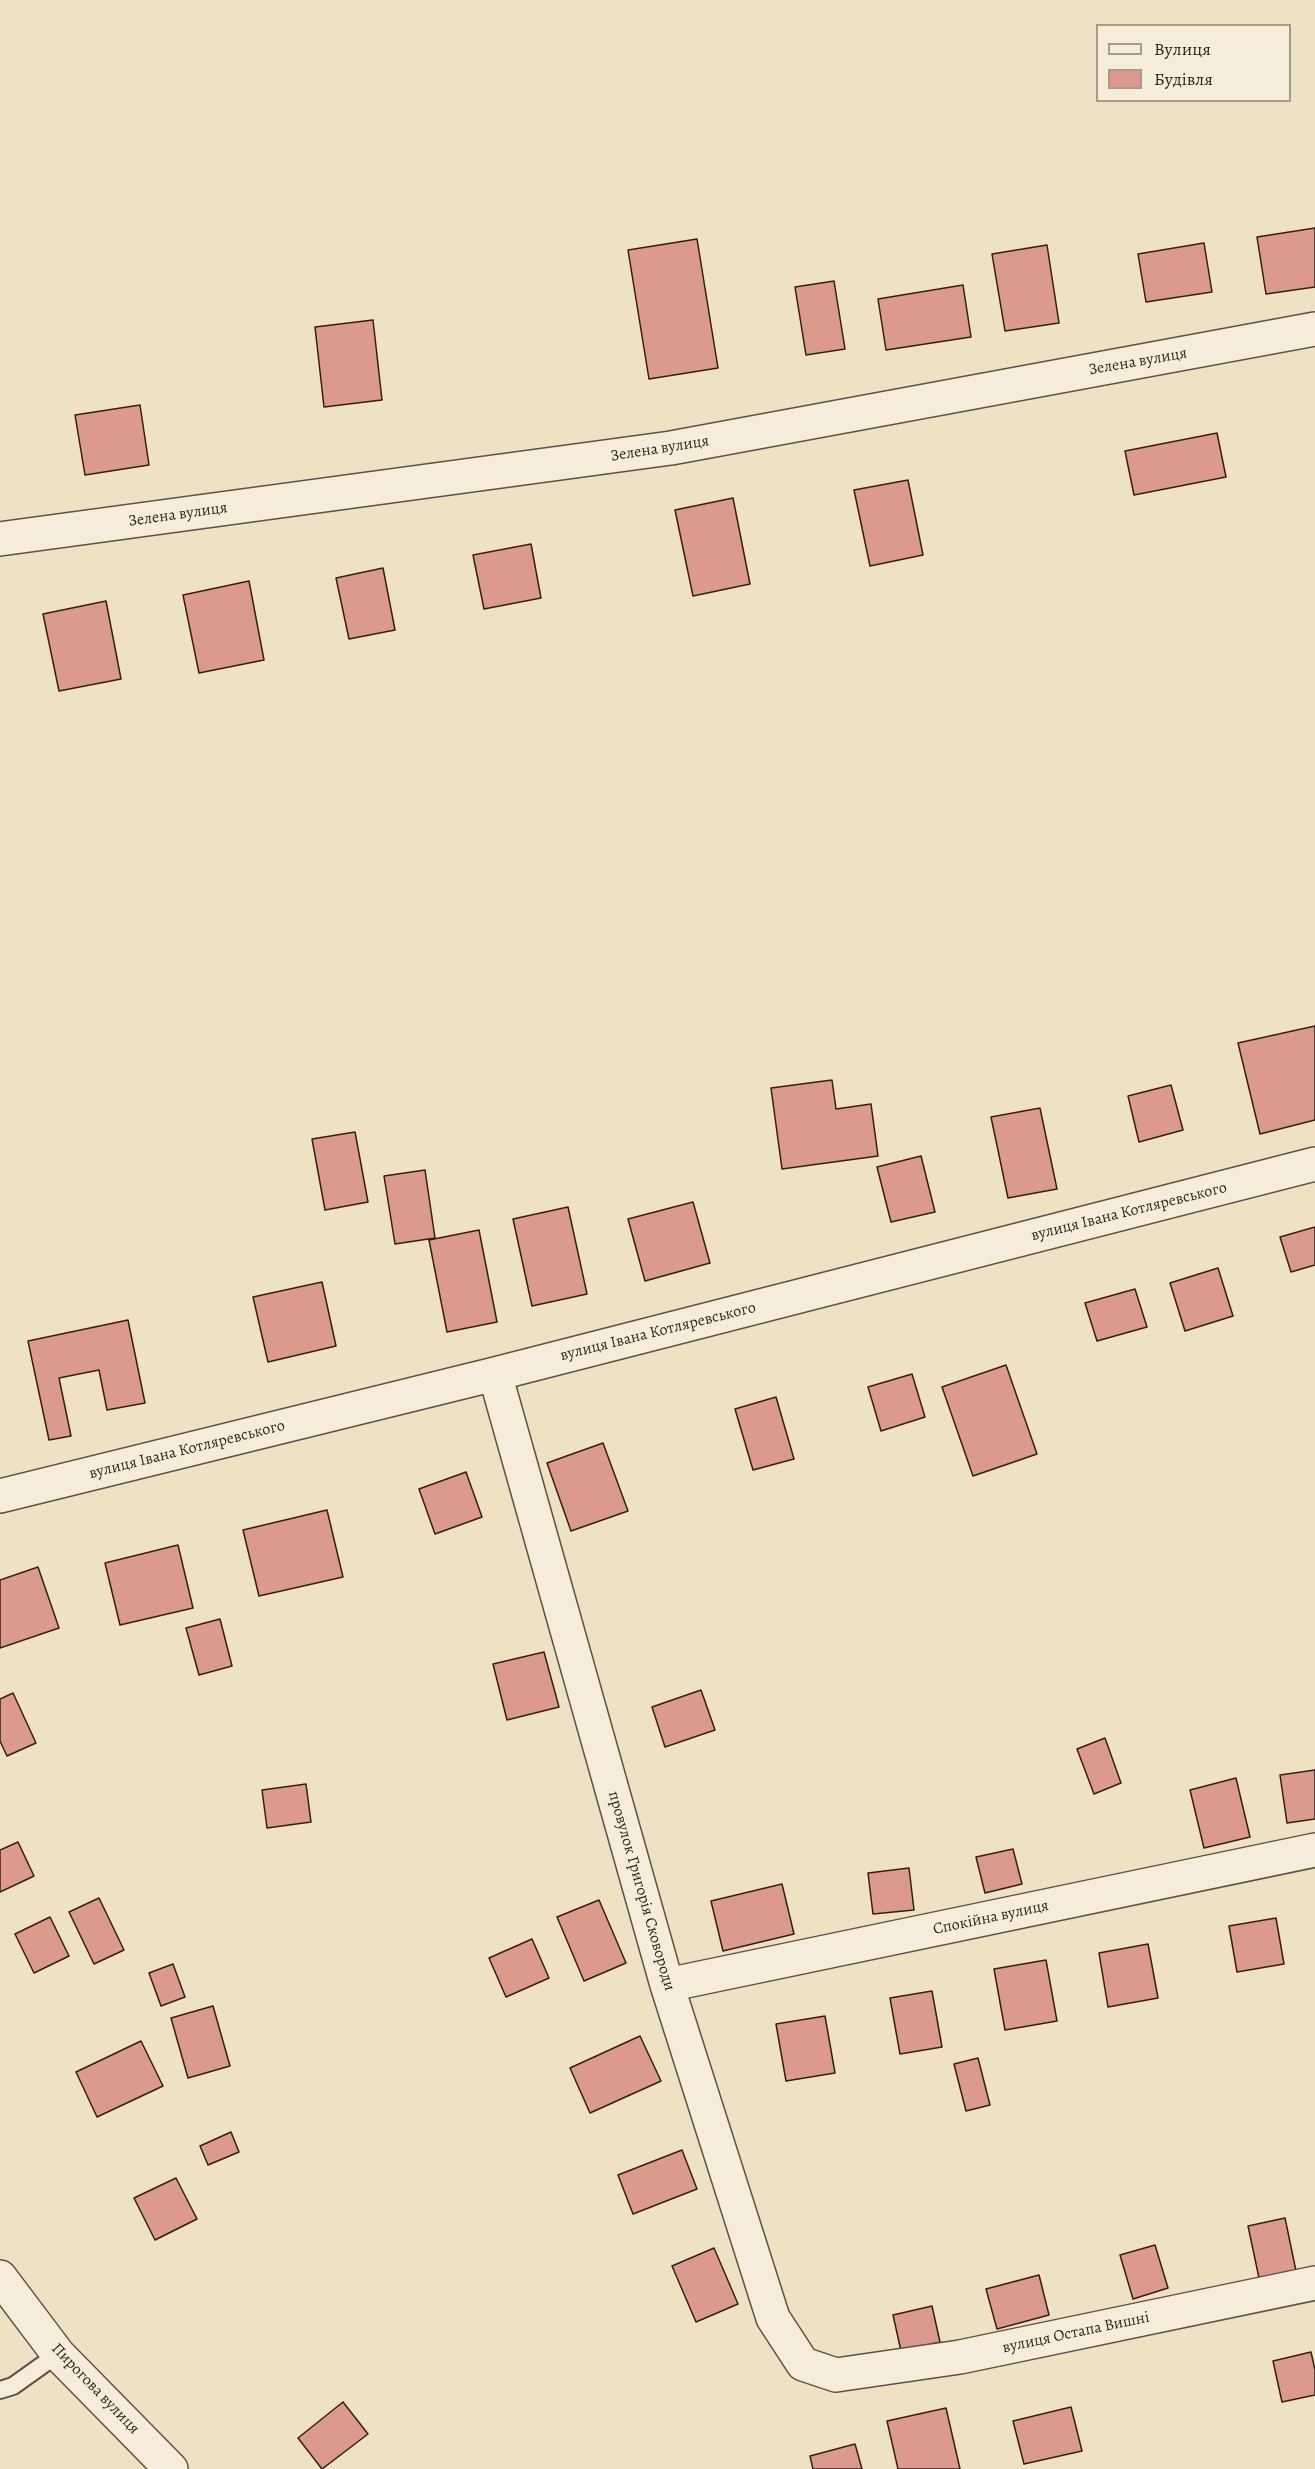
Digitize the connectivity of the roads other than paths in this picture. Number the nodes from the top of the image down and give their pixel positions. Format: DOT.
graph roads {
  1 [pos="1315,329"];
  2 [pos="0,539"];
  3 [pos="1315,1164"];
  4 [pos="495,1374"];
  5 [pos="0,1496"];
  6 [pos="1315,1850"];
  7 [pos="667,1985"];
  8 [pos="0,2277"];
  9 [pos="1315,2283"];
  10 [pos="58,2354"];
  11 [pos="836,2375"];
  12 [pos="0,2390"];
  13 [pos="171,2469"];
  1 -- 2 [label="street, Зелена вулиця"];
  3 -- 4 [label="street, вулиця Івана Котляревського"];
  4 -- 5 [label="street, вулиця Івана Котляревського"];
  4 -- 7 [label="street, провулок Григорія Сковороди"];
  6 -- 7 [label="street, Спокійна вулиця"];
  7 -- 11 [label="street, провулок Григорія Сковороди"];
  8 -- 10 [label="street, Пирогова вулиця"];
  9 -- 11 [label="street, вулиця Остапа Вишні"];
  10 -- 12 [label="lane"];
  10 -- 13 [label="street, Пирогова вулиця"];
}
